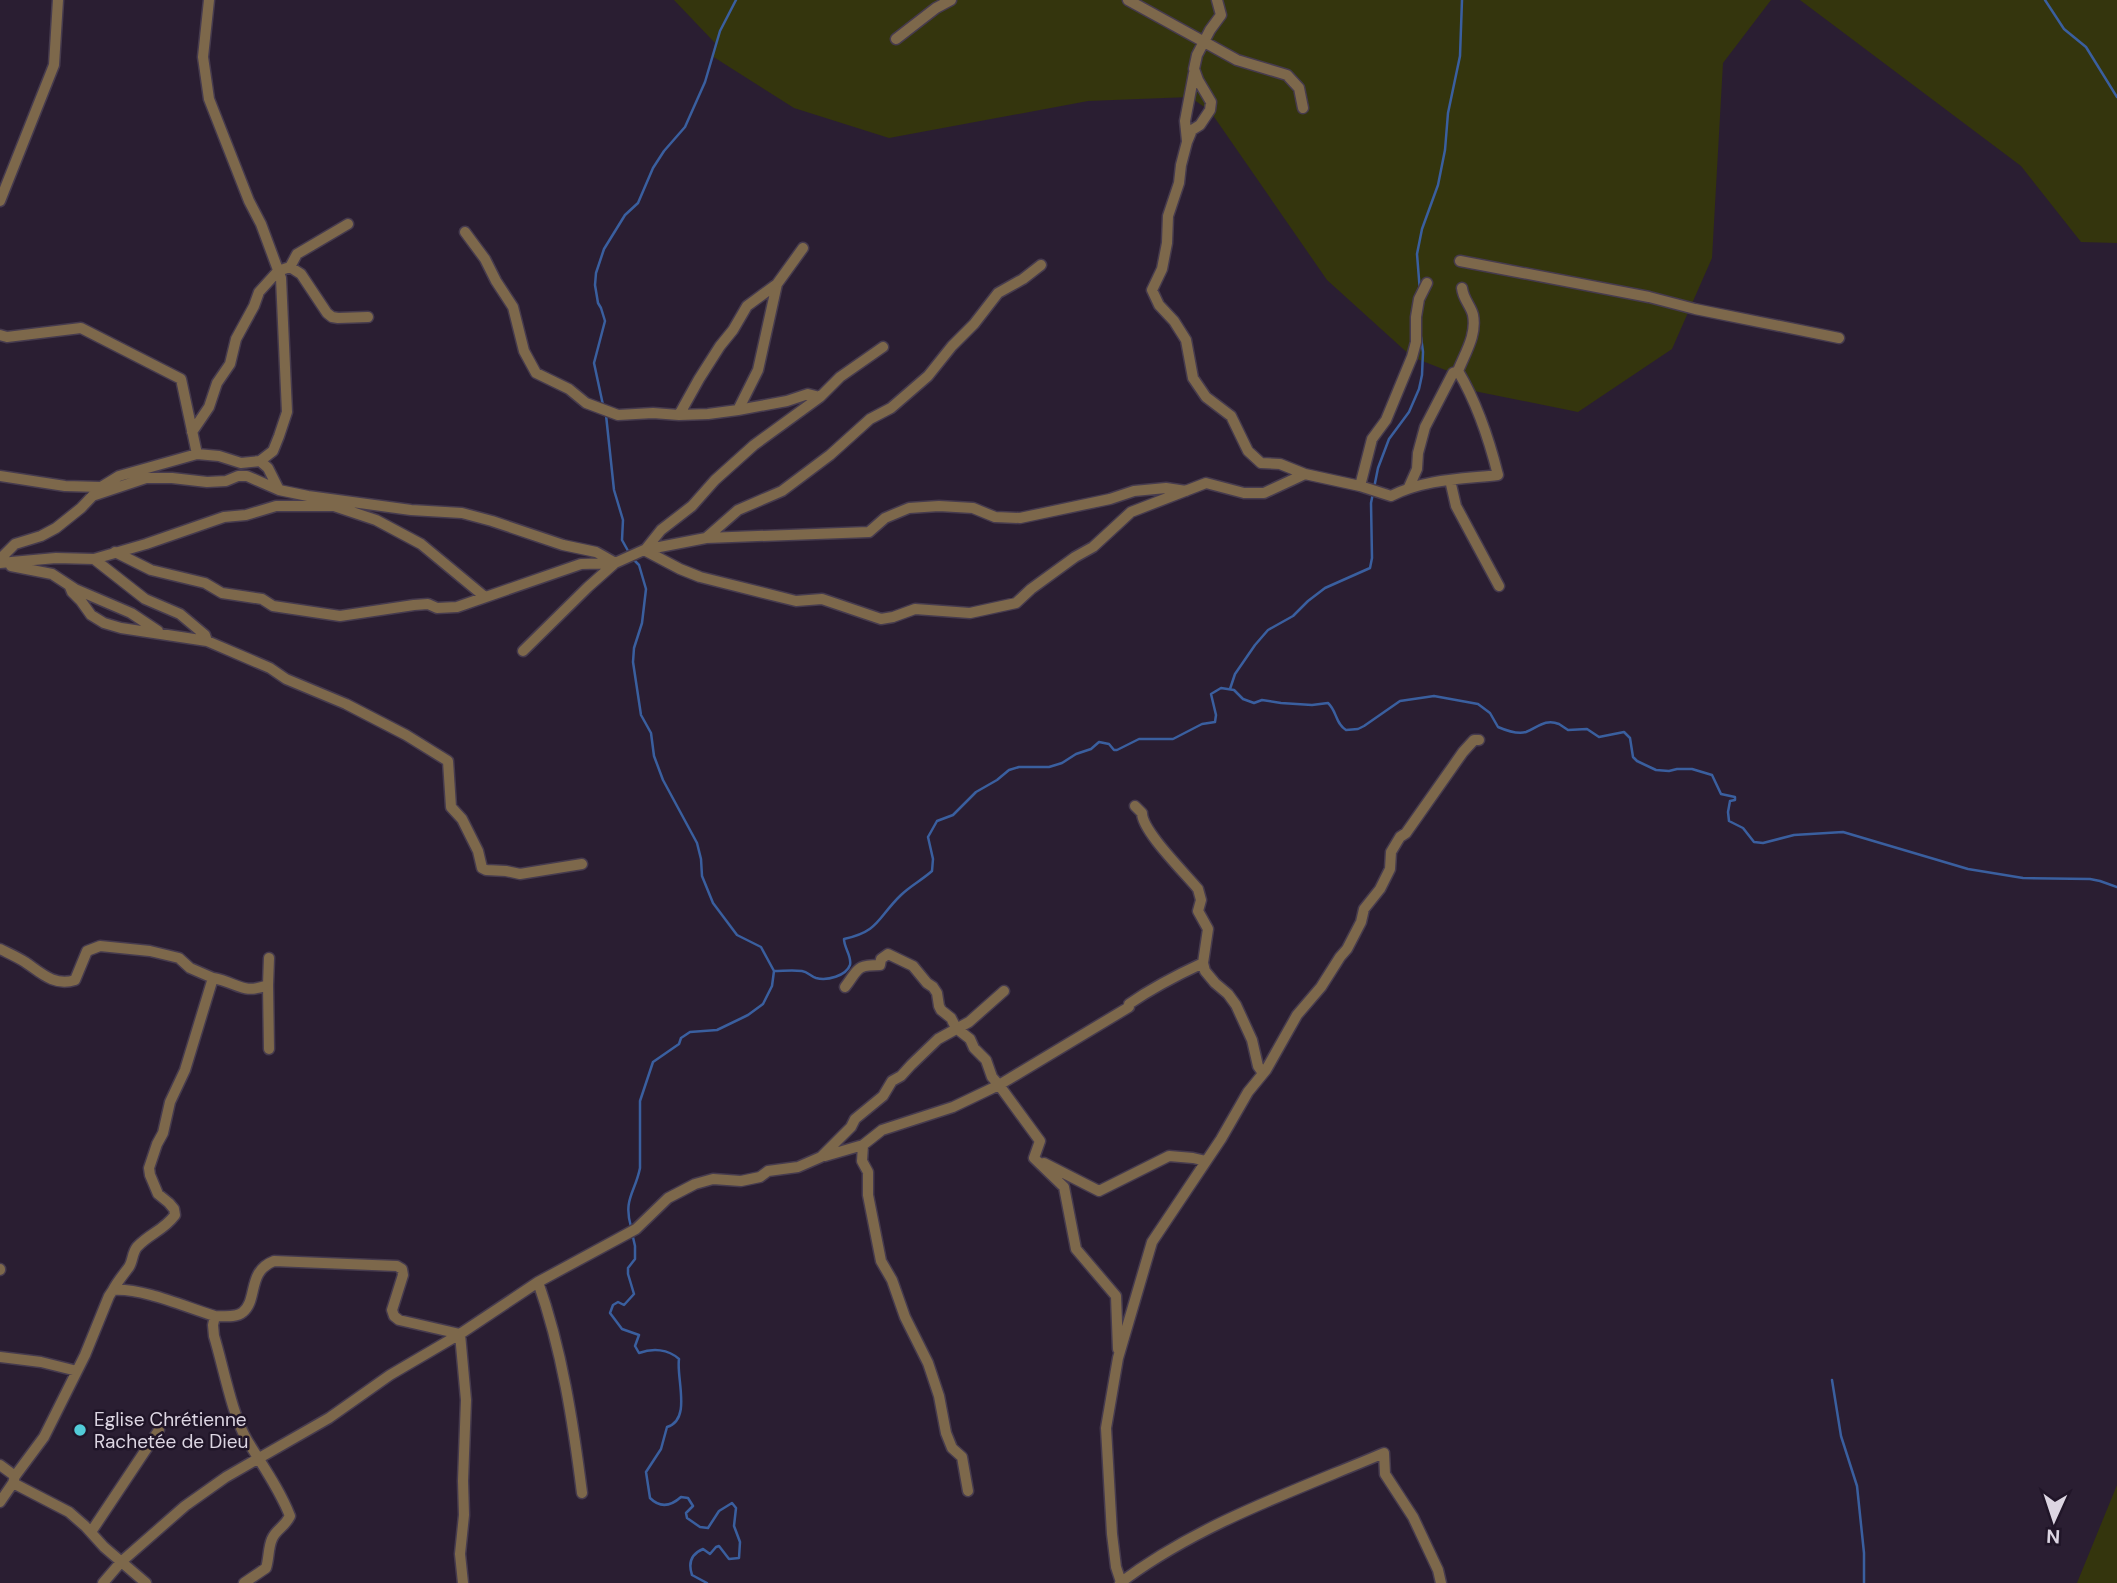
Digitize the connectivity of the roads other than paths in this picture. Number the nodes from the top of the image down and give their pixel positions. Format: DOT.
graph roads {
  1 [pos="58,0"];
  2 [pos="209,0"];
  3 [pos="951,0"];
  4 [pos="1128,0"];
  5 [pos="1217,0"];
  6 [pos="896,39"];
  7 [pos="1205,41"];
  8 [pos="1194,69"];
  9 [pos="1303,107"];
  10 [pos="1187,142"];
  11 [pos="0,201"];
  12 [pos="348,224"];
  13 [pos="465,232"];
  14 [pos="803,248"];
  15 [pos="1460,261"];
  16 [pos="1041,265"];
  17 [pos="290,267"];
  18 [pos="278,271"];
  19 [pos="1427,283"];
  20 [pos="777,284"];
  21 [pos="1462,288"];
  22 [pos="368,317"];
  23 [pos="0,335"];
  24 [pos="1839,338"];
  25 [pos="883,347"];
  26 [pos="1458,371"];
  27 [pos="820,397"];
  28 [pos="738,410"];
  29 [pos="679,415"];
  30 [pos="192,432"];
  31 [pos="197,454"];
  32 [pos="260,461"];
  33 [pos="1305,474"];
  34 [pos="0,476"];
  35 [pos="1450,480"];
  36 [pos="1360,486"];
  37 [pos="1409,487"];
  38 [pos="279,490"];
  39 [pos="98,491"];
  40 [pos="1186,491"];
  41 [pos="706,538"];
  42 [pos="644,550"];
  43 [pos="115,552"];
  44 [pos="94,559"];
  45 [pos="0,562"];
  46 [pos="615,563"];
  47 [pos="1499,586"];
  48 [pos="70,587"];
  49 [pos="485,597"];
  50 [pos="160,633"];
  51 [pos="207,641"];
  52 [pos="523,651"];
  53 [pos="1479,740"];
  54 [pos="1135,806"];
  55 [pos="582,864"];
  56 [pos="0,949"];
  57 [pos="270,958"];
  58 [pos="1203,963"];
  59 [pos="213,978"];
  60 [pos="268,985"];
  61 [pos="845,987"];
  62 [pos="1004,991"];
  63 [pos="956,1028"];
  64 [pos="269,1049"];
  65 [pos="1263,1073"];
  66 [pos="999,1085"];
  67 [pos="863,1145"];
  68 [pos="821,1157"];
  69 [pos="1034,1158"];
  70 [pos="1206,1161"];
  71 [pos="538,1282"];
  72 [pos="113,1290"];
  73 [pos="215,1317"];
  74 [pos="460,1334"];
  75 [pos="0,1357"];
  76 [pos="1118,1358"];
  77 [pos="77,1371"];
  78 [pos="159,1430"];
  79 [pos="260,1458"];
  80 [pos="0,1465"];
  81 [pos="14,1480"];
  82 [pos="968,1491"];
  83 [pos="582,1493"];
  84 [pos="0,1502"];
  85 [pos="91,1532"];
  86 [pos="121,1562"];
  87 [pos="1120,1582"];
  88 [pos="103,1583"];
  89 [pos="146,1583"];
  90 [pos="244,1583"];
  91 [pos="463,1583"];
  92 [pos="1441,1583"];
  1 -- 11 [label="street"];
  2 -- 18 [label="street"];
  3 -- 6 [label="street"];
  4 -- 7 [label="street"];
  5 -- 7 [label="street"];
  7 -- 8 [label="street"];
  7 -- 9 [label="street"];
  8 -- 10 [label="street"];
  8 -- 10 [label="street"];
  10 -- 33 [label="street"];
  12 -- 17 [label="street"];
  13 -- 29 [label="street"];
  14 -- 20 [label="street"];
  15 -- 24 [label="street"];
  16 -- 41 [label="street"];
  17 -- 18 [label="street"];
  17 -- 22 [label="street"];
  18 -- 30 [label="street"];
  18 -- 32 [label="street"];
  19 -- 36 [label="street"];
  20 -- 28 [label="street"];
  20 -- 29 [label="street"];
  21 -- 26 [label="street"];
  23 -- 30 [label="street"];
  25 -- 27 [label="street"];
  26 -- 35 [label="street"];
  26 -- 37 [label="street"];
  27 -- 28 [label="street"];
  27 -- 42 [label="street"];
  28 -- 29 [label="street"];
  30 -- 31 [label="street"];
  31 -- 32 [label="street"];
  31 -- 39 [label="street"];
  32 -- 38 [label="street"];
  33 -- 36 [label="street"];
  33 -- 40 [label="street"];
  34 -- 39 [label="street"];
  35 -- 37 [label="street"];
  35 -- 47 [label="street"];
  36 -- 37 [label="street"];
  38 -- 39 [label="street"];
  38 -- 46 [label="street"];
  39 -- 45 [label="street"];
  40 -- 41 [label="street"];
  40 -- 42 [label="street"];
  41 -- 42 [label="street"];
  42 -- 46 [label="street"];
  43 -- 44 [label="street"];
  43 -- 49 [label="street"];
  43 -- 49 [label="street"];
  44 -- 45 [label="street"];
  44 -- 51 [label="street"];
  45 -- 48 [label="street"];
  46 -- 49 [label="street"];
  46 -- 52 [label="street"];
  48 -- 50 [label="street"];
  48 -- 50 [label="street"];
  50 -- 51 [label="street"];
  51 -- 55 [label="street"];
  53 -- 65 [label="street"];
  54 -- 58 [label="street"];
  56 -- 59 [label="street"];
  57 -- 60 [label="street"];
  58 -- 65 [label="street"];
  58 -- 66 [label="street"];
  59 -- 60 [label="street"];
  59 -- 72 [label="street"];
  60 -- 64 [label="street"];
  61 -- 63 [label="street"];
  62 -- 63 [label="street"];
  63 -- 66 [label="street"];
  63 -- 68 [label="street"];
  65 -- 70 [label="street"];
  66 -- 67 [label="street"];
  66 -- 69 [label="street"];
  67 -- 68 [label="street"];
  67 -- 82 [label="street"];
  68 -- 71 [label="street"];
  69 -- 70 [label="street"];
  69 -- 76 [label="street"];
  70 -- 76 [label="street"];
  71 -- 74 [label="street"];
  71 -- 83 [label="street"];
  72 -- 73 [label="street"];
  72 -- 77 [label="street"];
  73 -- 74 [label="street"];
  73 -- 79 [label="street"];
  74 -- 79 [label="street"];
  74 -- 91 [label="street"];
  75 -- 77 [label="street"];
  76 -- 87 [label="street"];
  77 -- 81 [label="street"];
  78 -- 85 [label="street"];
  79 -- 86 [label="street"];
  79 -- 90 [label="street"];
  80 -- 81 [label="street"];
  81 -- 84 [label="street"];
  81 -- 85 [label="street"];
  85 -- 86 [label="street"];
  86 -- 88 [label="street"];
  86 -- 89 [label="street"];
  87 -- 92 [label="street"];
}
